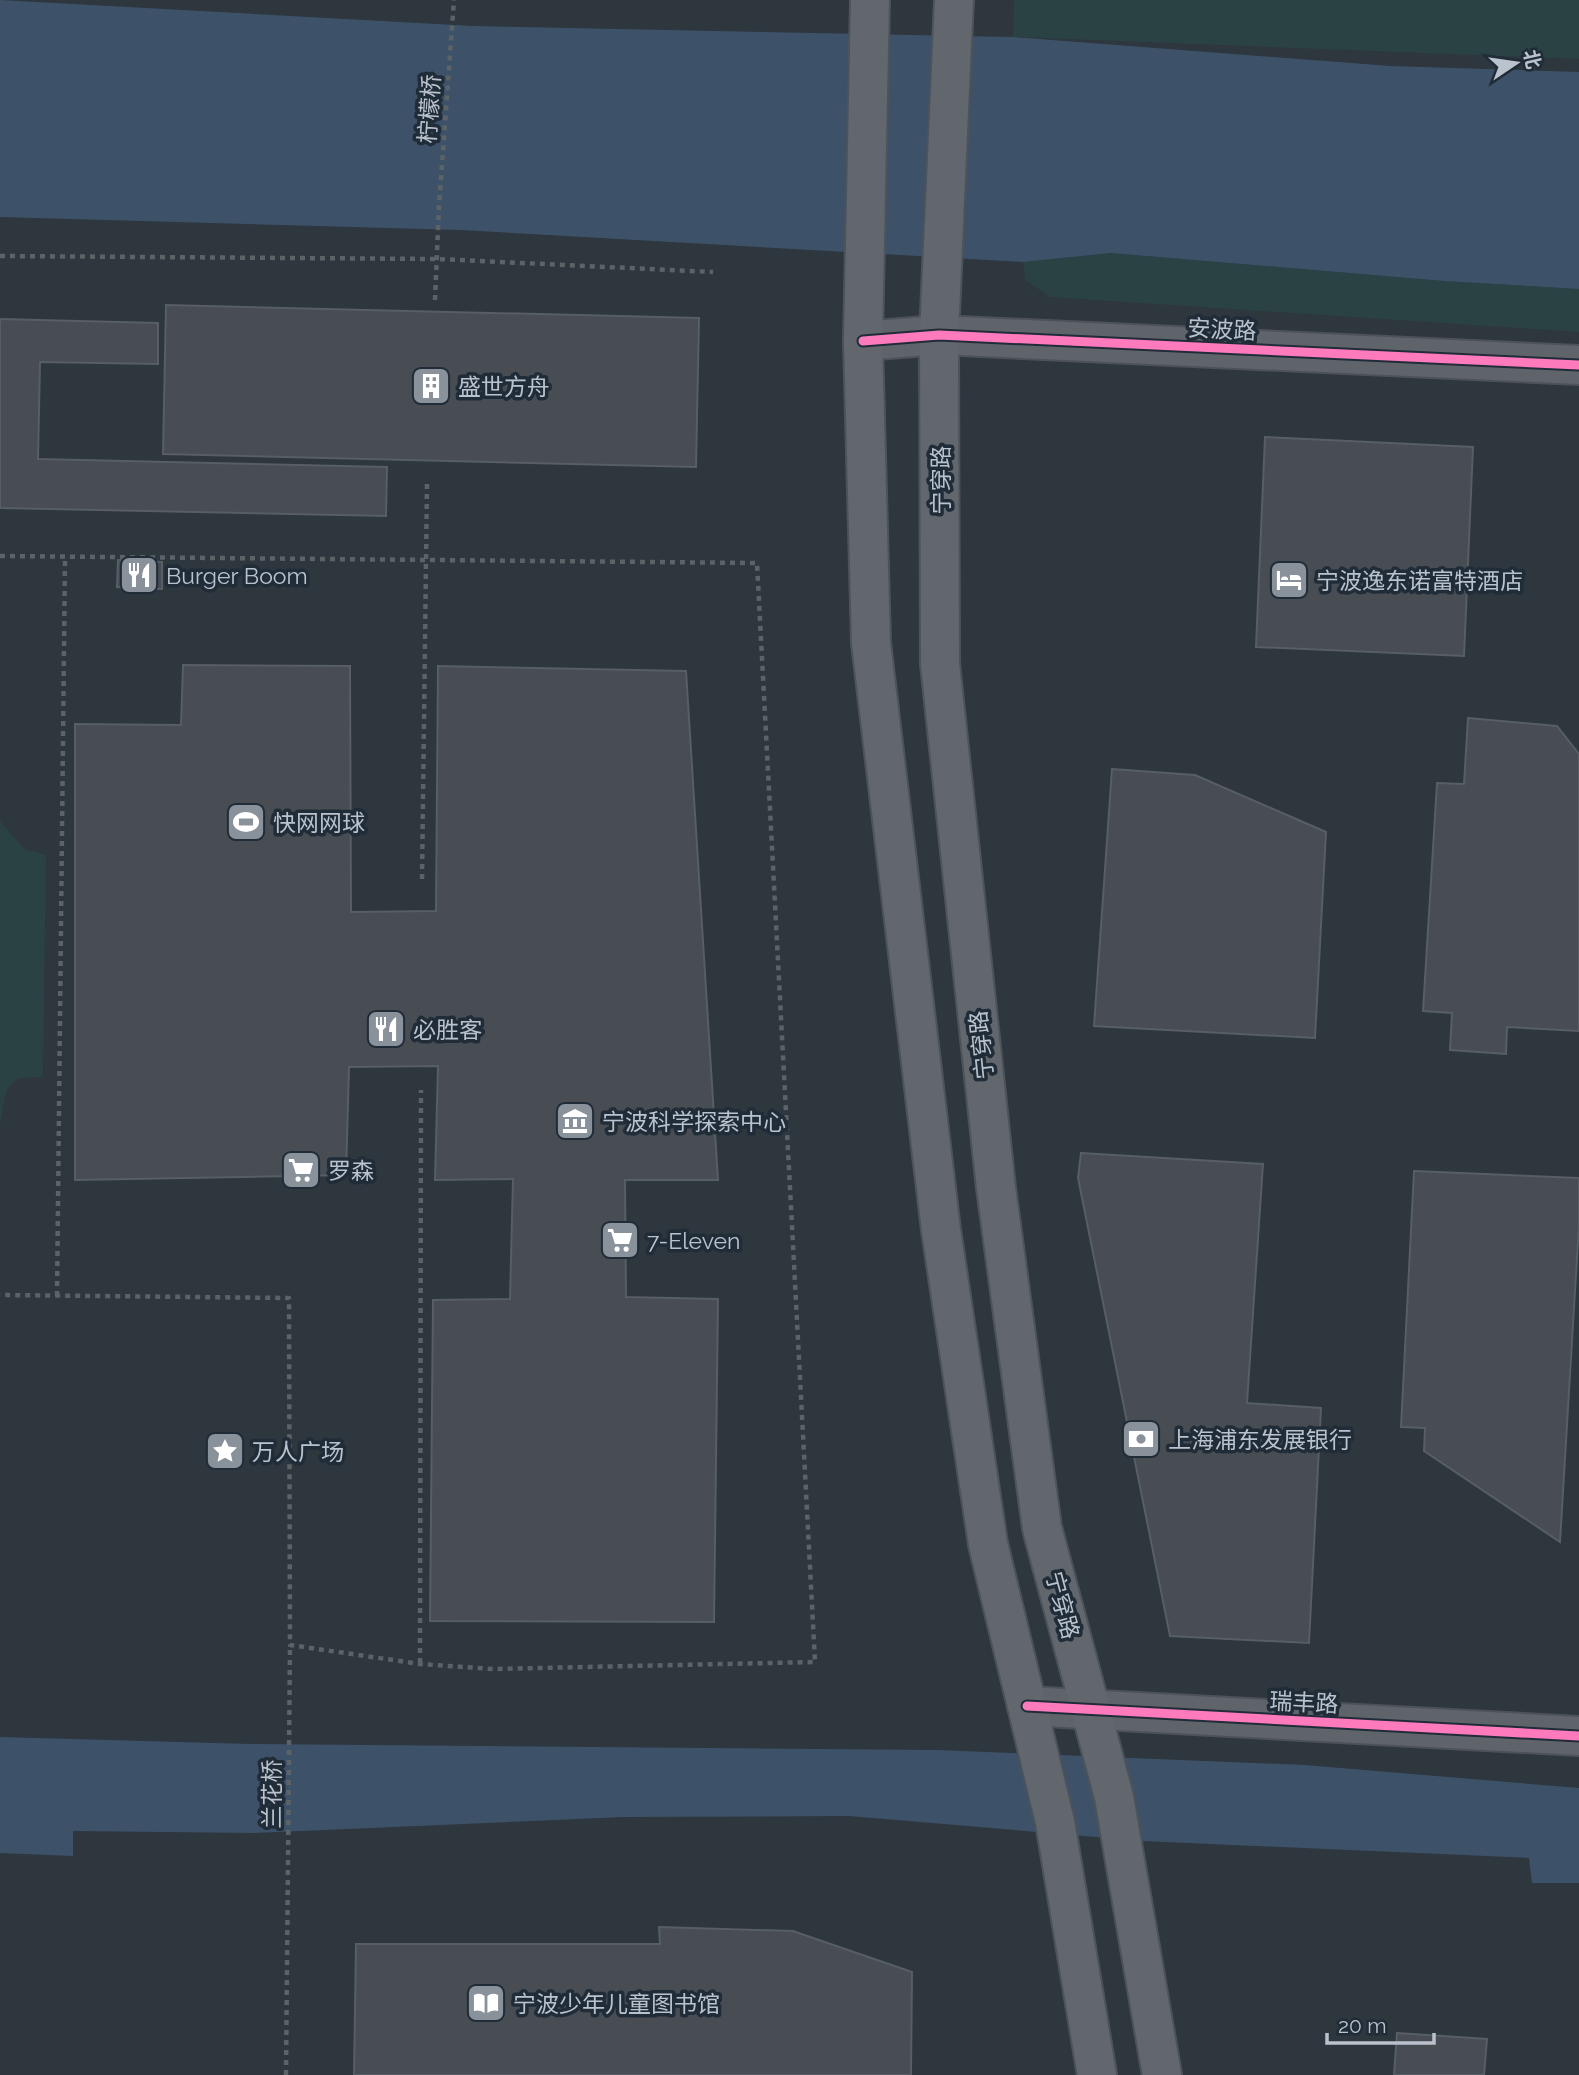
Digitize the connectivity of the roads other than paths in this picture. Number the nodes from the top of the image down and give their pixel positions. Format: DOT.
graph roads {
  1 [pos="870,0"];
  2 [pos="954,0"];
  3 [pos="940,335"];
  4 [pos="863,341"];
  5 [pos="1579,365"];
  6 [pos="1027,1706"];
  7 [pos="1091,1710"];
  8 [pos="1579,1736"];
  9 [pos="1097,2075"];
  10 [pos="1162,2075"];
  1 -- 4 [label="main road"];
  2 -- 3 [label="main road, 宁穿路"];
  3 -- 4 [label="street, 安波路"];
  3 -- 5 [label="street, 安波路"];
  3 -- 7 [label="main road, 宁穿路"];
  4 -- 6 [label="main road"];
  6 -- 7 [label="street, 瑞丰路"];
  6 -- 9 [label="main road"];
  7 -- 8 [label="street, 瑞丰路"];
  7 -- 10 [label="main road, 宁穿路"];
}
